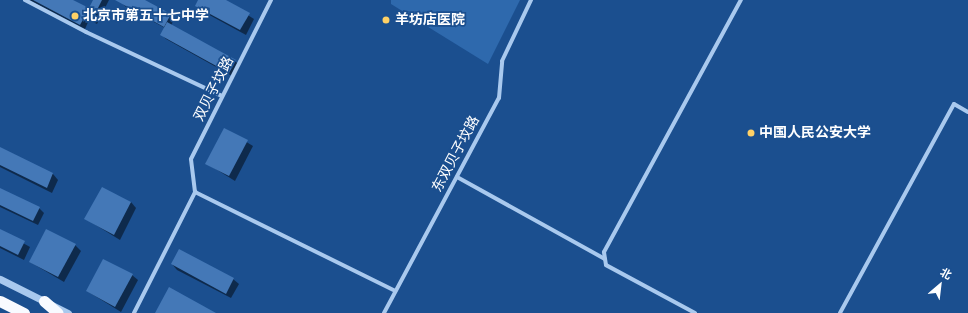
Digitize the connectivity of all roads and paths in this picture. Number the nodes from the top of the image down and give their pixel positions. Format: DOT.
graph roads {
  1 [pos="26,0"];
  2 [pos="272,0"];
  3 [pos="531,0"];
  4 [pos="741,0"];
  5 [pos="222,96"];
  6 [pos="968,112"];
  7 [pos="457,177"];
  8 [pos="195,192"];
  9 [pos="605,258"];
  10 [pos="0,279"];
  11 [pos="395,291"];
  12 [pos="0,301"];
  13 [pos="44,301"];
  14 [pos="24,313"];
  15 [pos="58,313"];
  16 [pos="68,313"];
  17 [pos="134,313"];
  18 [pos="384,313"];
  19 [pos="694,313"];
  20 [pos="840,313"];
  1 -- 5 [label="street"];
  2 -- 5 [label="street, 双贝子坟路"];
  3 -- 7 [label="street, 东双贝子坟路"];
  4 -- 9 [label="street"];
  5 -- 8 [label="street, 双贝子坟路"];
  6 -- 20 [label="street"];
  7 -- 9 [label="street"];
  7 -- 11 [label="street, 东双贝子坟路"];
  8 -- 11 [label="street"];
  8 -- 17 [label="street"];
  9 -- 19 [label="street"];
  10 -- 13 [label="street"];
  11 -- 18 [label="street, 东双贝子坟路"];
  12 -- 14 [label="highway"];
  13 -- 15 [label="highway"];
  13 -- 16 [label="street"];
}
